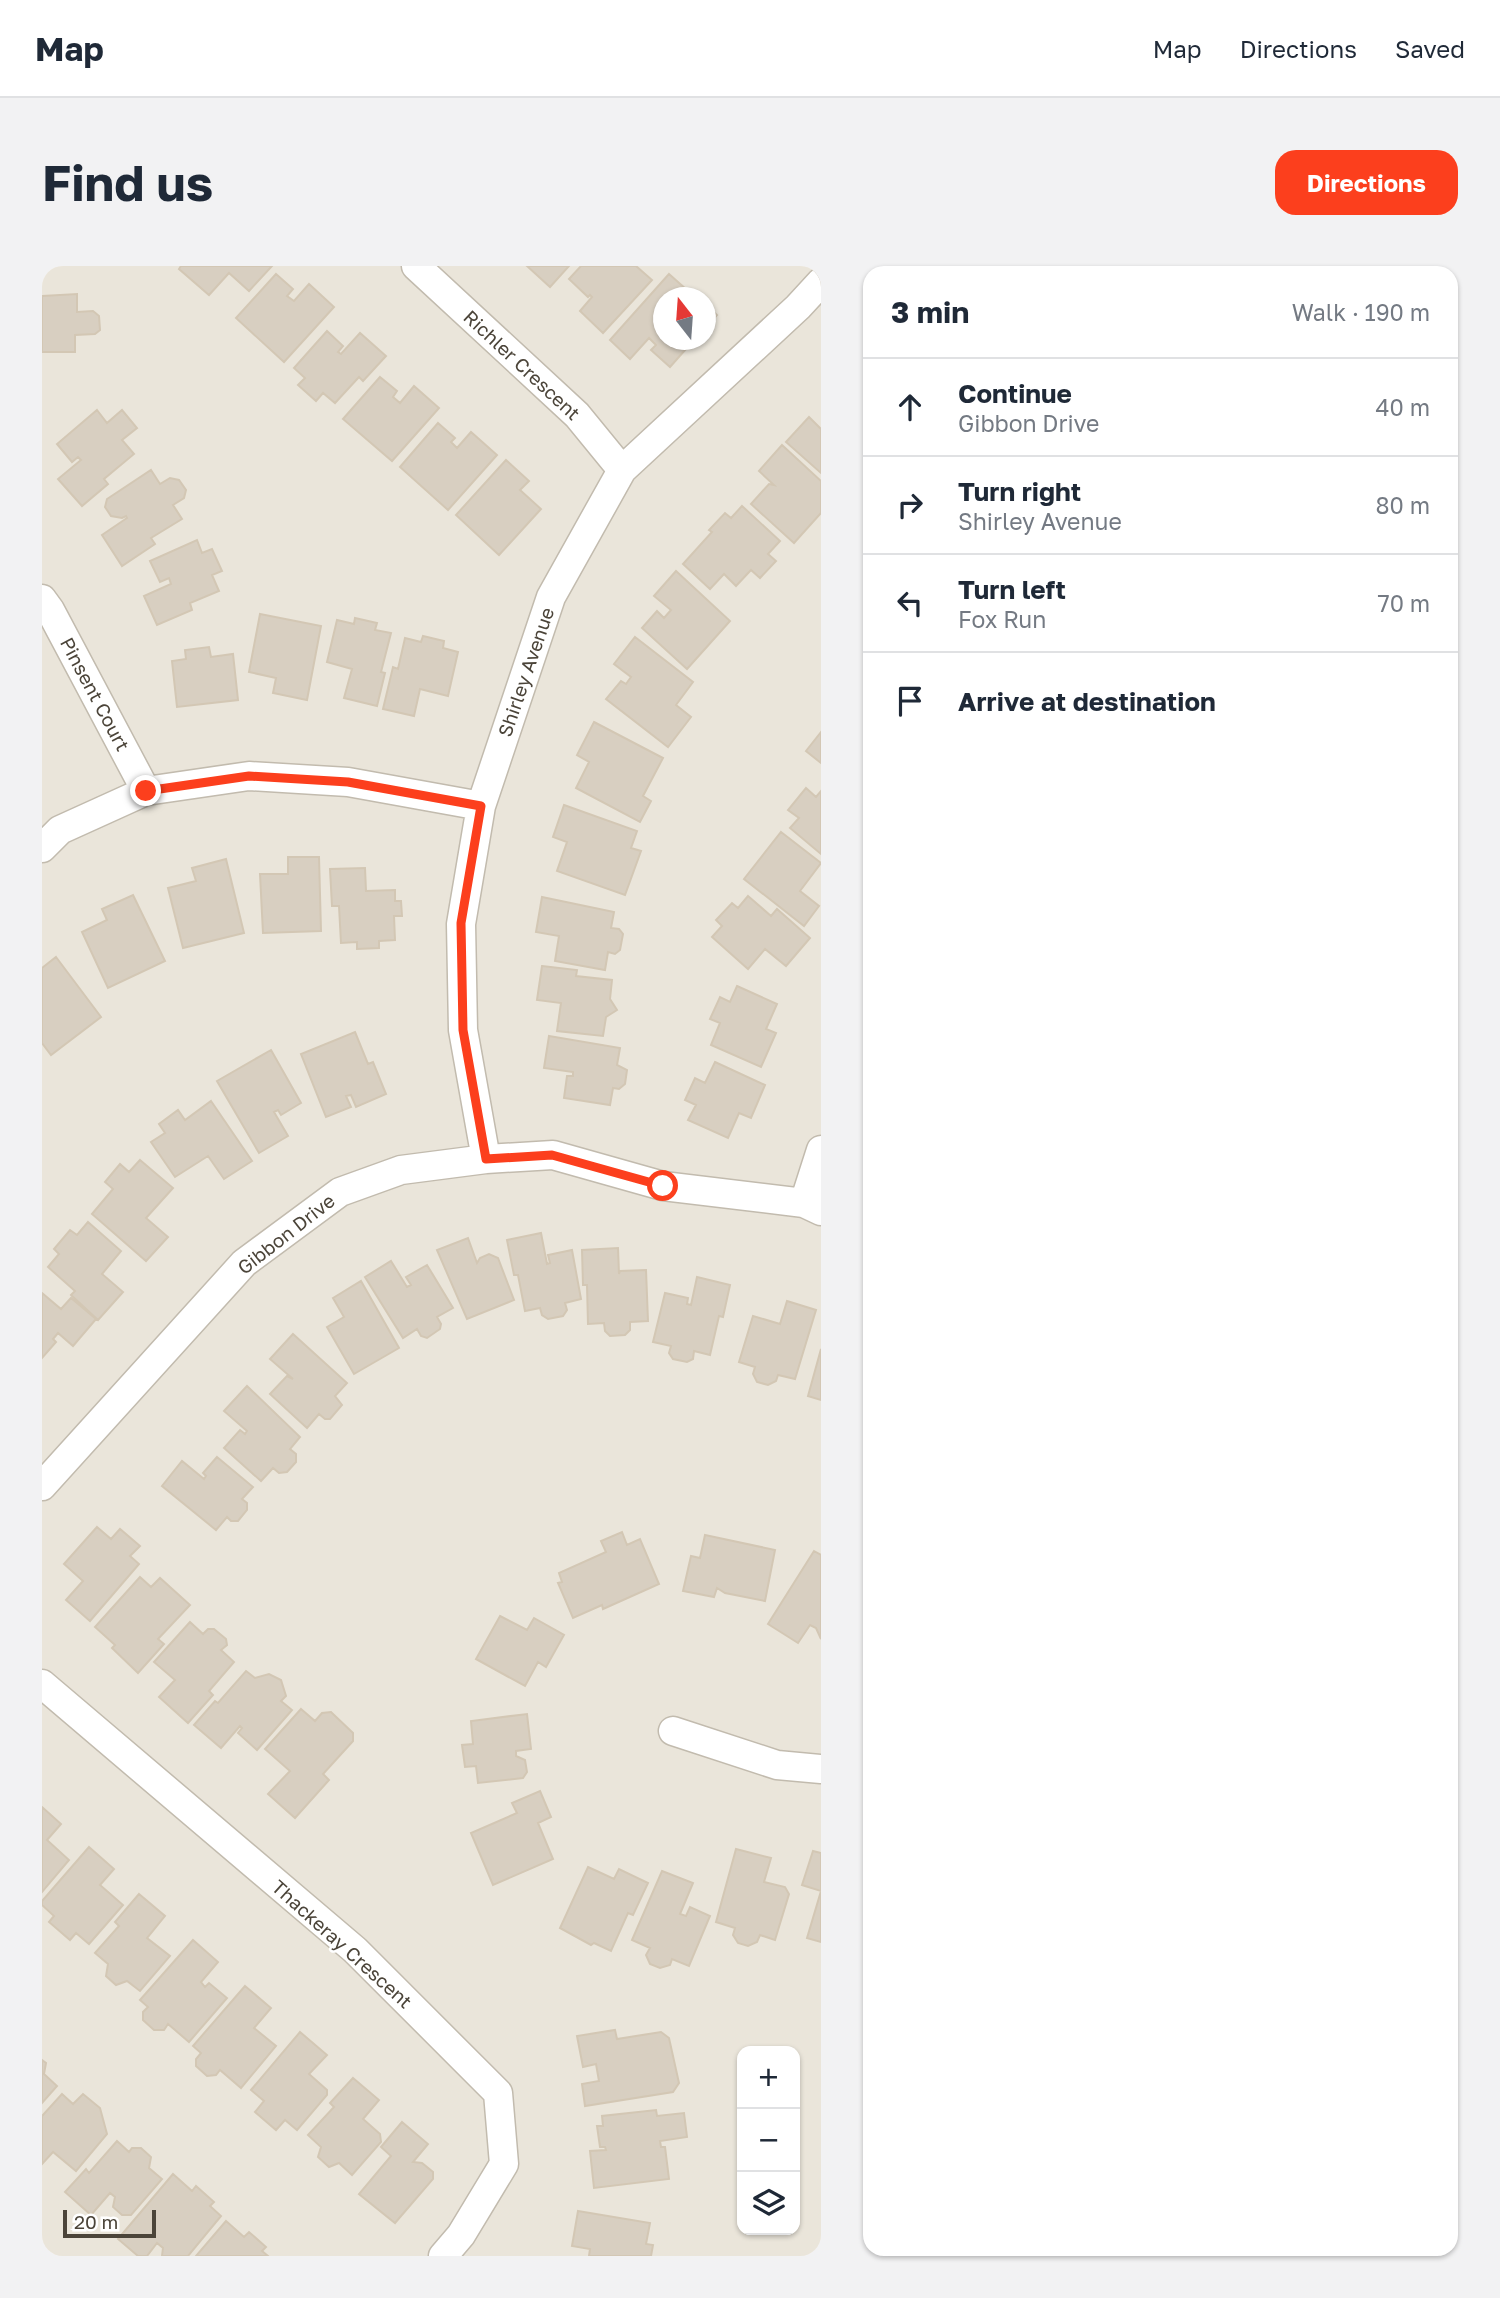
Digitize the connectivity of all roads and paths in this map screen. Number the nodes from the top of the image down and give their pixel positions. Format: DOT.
graph roads {
  1 [pos="416,266"];
  2 [pos="821,282"];
  3 [pos="622,470"];
  4 [pos="42,598"];
  5 [pos="146,791"];
  6 [pos="481,806"];
  7 [pos="42,848"];
  8 [pos="821,1150"];
  9 [pos="486,1159"];
  10 [pos="813,1207"];
  11 [pos="42,1486"];
  12 [pos="42,1685"];
  13 [pos="673,1731"];
  14 [pos="821,1769"];
  15 [pos="443,2256"];
  1 -- 3 [label="street, Richler Crescent"];
  2 -- 3 [label="street, Shirley Avenue"];
  3 -- 6 [label="street, Shirley Avenue"];
  4 -- 5 [label="street, Pinsent Court"];
  5 -- 6 [label="street"];
  5 -- 7 [label="street"];
  6 -- 9 [label="street, Shirley Avenue"];
  8 -- 10 [label="street"];
  9 -- 10 [label="street, Gibbon Drive"];
  9 -- 11 [label="street, Gibbon Drive"];
  12 -- 15 [label="street, Thackeray Crescent"];
  13 -- 14 [label="street"];
}
